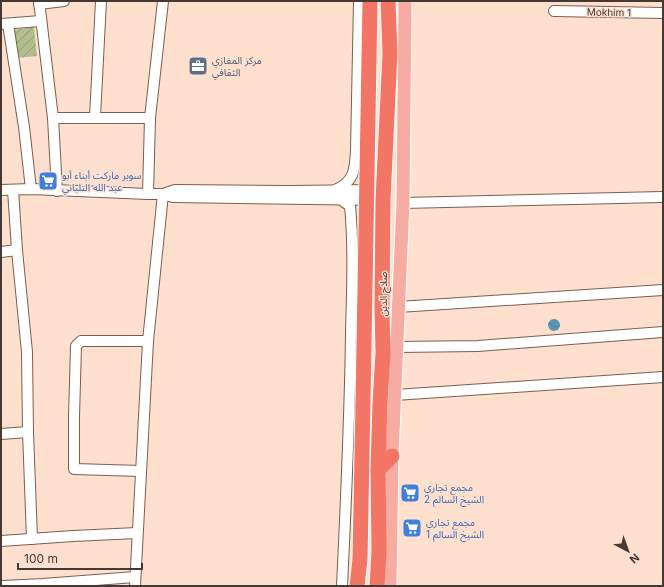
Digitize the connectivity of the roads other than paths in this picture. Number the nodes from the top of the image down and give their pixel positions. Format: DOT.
graph roads {
  1 [pos="64,1"];
  2 [pos="101,1"];
  3 [pos="164,1"];
  4 [pos="359,1"];
  5 [pos="370,1"];
  6 [pos="388,1"];
  7 [pos="405,1"];
  8 [pos="39,2"];
  9 [pos="554,11"];
  10 [pos="663,13"];
  11 [pos="41,21"];
  12 [pos="4,24"];
  13 [pos="95,117"];
  14 [pos="53,118"];
  15 [pos="150,118"];
  16 [pos="1,190"];
  17 [pos="13,190"];
  18 [pos="31,190"];
  19 [pos="57,191"];
  20 [pos="332,191"];
  21 [pos="148,194"];
  22 [pos="163,194"];
  23 [pos="366,195"];
  24 [pos="384,195"];
  25 [pos="663,197"];
  26 [pos="340,199"];
  27 [pos="403,203"];
  28 [pos="17,250"];
  29 [pos="1,252"];
  30 [pos="663,290"];
  31 [pos="398,307"];
  32 [pos="663,332"];
  33 [pos="148,341"];
  34 [pos="397,348"];
  35 [pos="663,377"];
  36 [pos="395,394"];
  37 [pos="28,432"];
  38 [pos="1,434"];
  39 [pos="392,456"];
  40 [pos="378,470"];
  41 [pos="141,471"];
  42 [pos="137,533"];
  43 [pos="32,539"];
  44 [pos="1,541"];
  45 [pos="135,581"];
  46 [pos="2,586"];
  47 [pos="342,586"];
  48 [pos="358,586"];
  49 [pos="377,586"];
  50 [pos="390,586"];
  1 -- 8 [label="street"];
  2 -- 13 [label="street"];
  3 -- 15 [label="street"];
  4 -- 20 [label="street"];
  5 -- 23 [label="highway, صلاح الدين"];
  6 -- 24 [label="highway, صلاح الدين"];
  7 -- 27 [label="main road"];
  8 -- 11 [label="street"];
  9 -- 10 [label="street, Mokhim 1"];
  11 -- 12 [label="street"];
  11 -- 14 [label="street"];
  12 -- 18 [label="street"];
  13 -- 14 [label="street"];
  13 -- 15 [label="street"];
  14 -- 19 [label="street"];
  15 -- 21 [label="street"];
  16 -- 17 [label="street"];
  17 -- 18 [label="street"];
  17 -- 28 [label="street"];
  18 -- 19 [label="street"];
  19 -- 21 [label="street"];
  20 -- 22 [label="street"];
  20 -- 23 [label="street"];
  21 -- 22 [label="street"];
  22 -- 26 [label="street"];
  22 -- 33 [label="street"];
  23 -- 24 [label="street"];
  23 -- 26 [label="street"];
  23 -- 48 [label="highway, صلاح الدين"];
  24 -- 40 [label="highway, صلاح الدين"];
  25 -- 27 [label="street"];
  26 -- 47 [label="street"];
  27 -- 31 [label="main road"];
  28 -- 29 [label="street"];
  28 -- 37 [label="street"];
  30 -- 31 [label="street"];
  31 -- 34 [label="main road"];
  32 -- 34 [label="street"];
  33 -- 41 [label="street"];
  33 -- 41 [label="street"];
  34 -- 36 [label="main road"];
  35 -- 36 [label="street"];
  36 -- 39 [label="main road"];
  37 -- 38 [label="street"];
  37 -- 43 [label="street"];
  39 -- 40 [label="highway"];
  39 -- 50 [label="main road"];
  40 -- 49 [label="highway, صلاح الدين"];
  41 -- 42 [label="street"];
  42 -- 43 [label="street"];
  42 -- 45 [label="street"];
  43 -- 44 [label="street"];
  45 -- 46 [label="street"];
}
